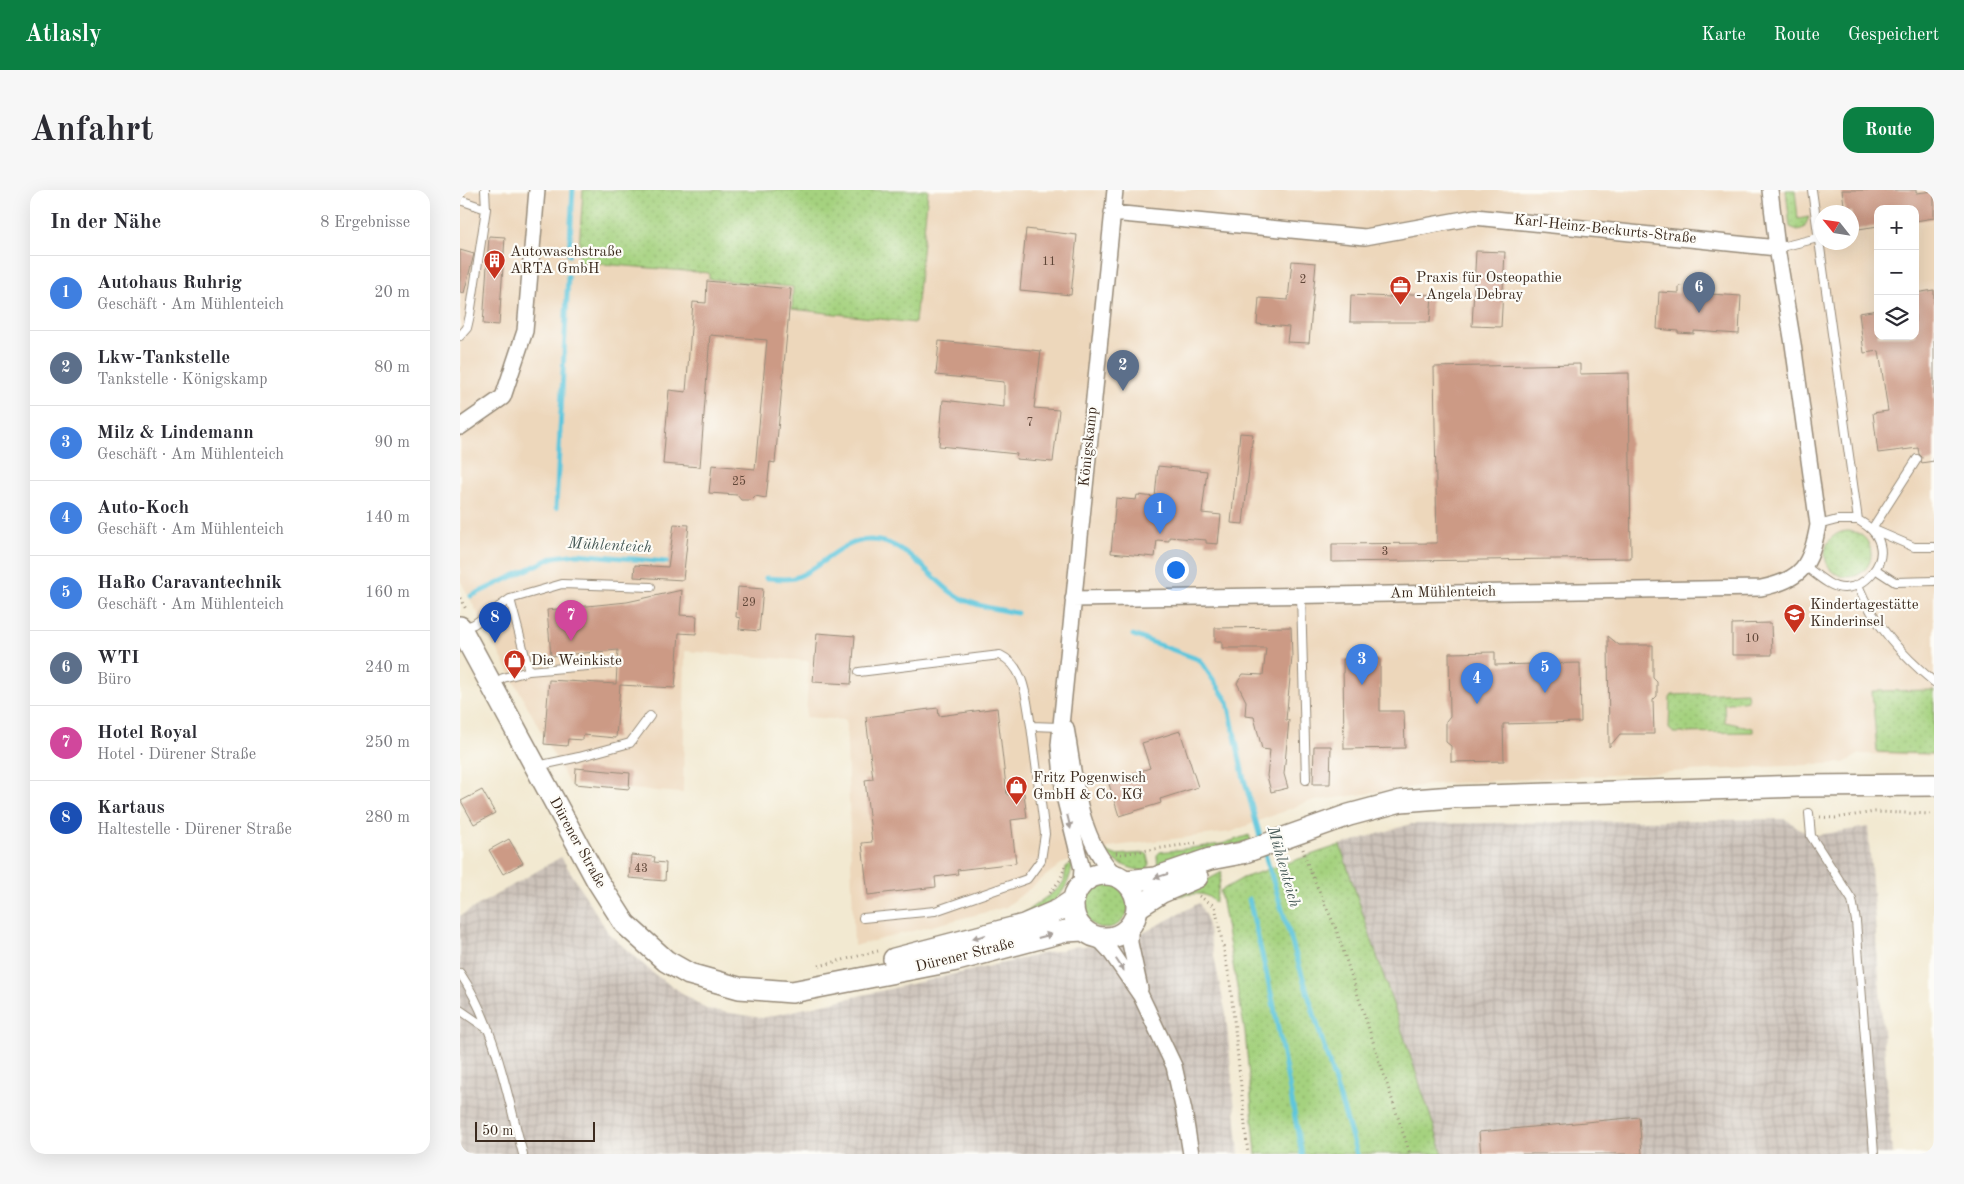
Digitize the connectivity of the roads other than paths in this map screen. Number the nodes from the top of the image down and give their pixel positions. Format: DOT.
graph roads {
  1 [pos="485,190"];
  2 [pos="537,190"];
  3 [pos="1115,190"];
  4 [pos="1770,190"];
  5 [pos="1812,190"];
  6 [pos="460,200"];
  7 [pos="1814,206"];
  8 [pos="486,209"];
  9 [pos="1112,213"];
  10 [pos="1814,239"];
  11 [pos="1777,248"];
  12 [pos="1820,250"];
  13 [pos="460,336"];
  14 [pos="460,427"];
  15 [pos="1917,460"];
  16 [pos="1858,520"];
  17 [pos="1818,525"];
  18 [pos="1872,529"];
  19 [pos="1934,547"];
  20 [pos="1805,566"];
  21 [pos="1875,569"];
  22 [pos="1934,581"];
  23 [pos="1858,585"];
  24 [pos="651,587"];
  25 [pos="1301,595"];
  26 [pos="510,599"];
  27 [pos="1073,599"];
  28 [pos="465,627"];
  29 [pos="611,664"];
  30 [pos="529,671"];
  31 [pos="859,672"];
  32 [pos="1934,682"];
  33 [pos="491,686"];
  34 [pos="1062,704"];
  35 [pos="650,716"];
  36 [pos="1030,726"];
  37 [pos="1060,727"];
  38 [pos="535,767"];
  39 [pos="1306,780"];
  40 [pos="1934,785"];
  41 [pos="1809,813"];
  42 [pos="1246,852"];
  43 [pos="1120,877"];
  44 [pos="1077,892"];
  45 [pos="1134,917"];
  46 [pos="863,918"];
  47 [pos="1090,934"];
  48 [pos="460,973"];
  49 [pos="757,990"];
  50 [pos="1141,996"];
  51 [pos="460,1010"];
  52 [pos="491,1031"];
  53 [pos="523,1154"];
  54 [pos="1191,1154"];
  55 [pos="1874,1154"];
  1 -- 8 [label="lane"];
  2 -- 14 [label="street"];
  3 -- 9 [label="street, Königskamp"];
  4 -- 11 [label="street"];
  5 -- 7 [label="lane"];
  6 -- 8 [label="lane"];
  8 -- 13 [label="lane"];
  9 -- 11 [label="street, Karl-Heinz-Beckurts-Straße"];
  9 -- 27 [label="street, Königskamp"];
  10 -- 11 [label="lane"];
  11 -- 17 [label="street"];
  12 -- 16 [label="lane"];
  15 -- 18 [label="lane"];
  16 -- 17 [label="lane"];
  16 -- 18 [label="lane"];
  17 -- 20 [label="street"];
  18 -- 19 [label="lane"];
  18 -- 21 [label="lane"];
  20 -- 23 [label="lane"];
  20 -- 25 [label="street, Am Mühlenteich"];
  21 -- 22 [label="lane"];
  21 -- 23 [label="lane"];
  23 -- 32 [label="lane"];
  24 -- 26 [label="lane"];
  25 -- 27 [label="street, Am Mühlenteich"];
  25 -- 39 [label="lane"];
  26 -- 28 [label="lane"];
  26 -- 30 [label="lane"];
  27 -- 34 [label="street, Königskamp"];
  28 -- 33 [label="main road, Dürener Straße"];
  29 -- 30 [label="lane"];
  30 -- 33 [label="lane"];
  31 -- 36 [label="lane"];
  33 -- 38 [label="main road, Dürener Straße"];
  34 -- 37 [label="street, Königskamp"];
  34 -- 43 [label="street, Königskamp"];
  35 -- 38 [label="lane"];
  36 -- 37 [label="lane"];
  36 -- 46 [label="lane"];
  37 -- 44 [label="street, Königskamp, one-way"];
  38 -- 49 [label="main road, Dürener Straße"];
  40 -- 42 [label="main road"];
  41 -- 55 [label="lane"];
  42 -- 43 [label="main road, one-way"];
  42 -- 45 [label="main road"];
  43 -- 44 [label="main road"];
  43 -- 45 [label="main road"];
  44 -- 47 [label="main road"];
  44 -- 49 [label="main road, Dürener Straße, one-way"];
  45 -- 47 [label="main road"];
  45 -- 50 [label="street"];
  49 -- 47 [label="main road, Dürener Straße, one-way"];
  47 -- 50 [label="street, one-way"];
  48 -- 52 [label="lane"];
  50 -- 54 [label="street"];
  51 -- 52 [label="lane"];
  52 -- 53 [label="lane"];
}
